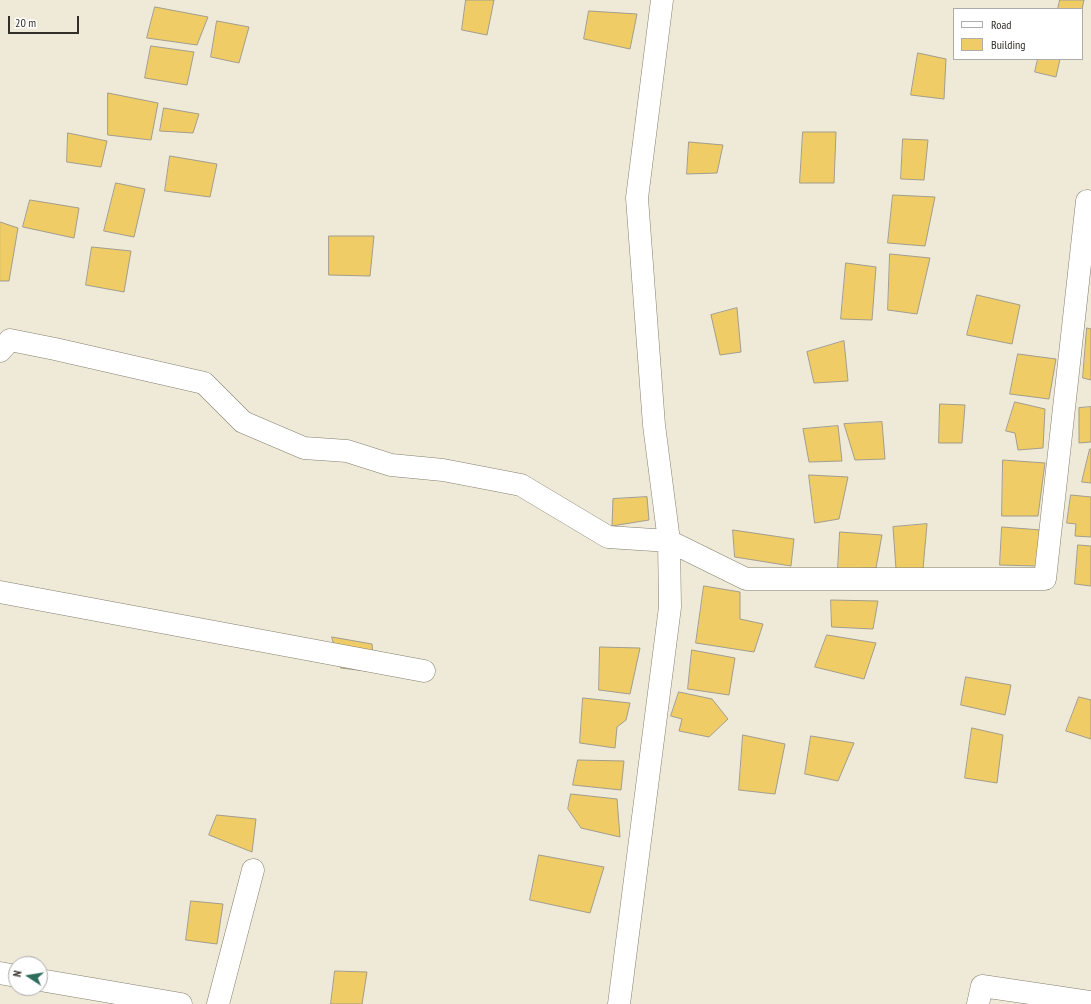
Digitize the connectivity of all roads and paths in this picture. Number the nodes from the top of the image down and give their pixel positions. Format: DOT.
graph roads {
  1 [pos="662,0"];
  2 [pos="1087,201"];
  3 [pos="1083,313"];
  4 [pos="0,351"];
  5 [pos="669,541"];
  6 [pos="0,592"];
  7 [pos="424,670"];
  8 [pos="253,870"];
  9 [pos="48,981"];
  10 [pos="1091,1002"];
  11 [pos="181,1004"];
  12 [pos="218,1004"];
  13 [pos="619,1004"];
  14 [pos="978,1004"];
  1 -- 5 [label="street"];
  2 -- 3 [label="street"];
  3 -- 5 [label="street"];
  4 -- 5 [label="street"];
  5 -- 13 [label="street"];
  6 -- 7 [label="street"];
  8 -- 12 [label="street"];
  9 -- 11 [label="street"];
  10 -- 14 [label="street"];
}
